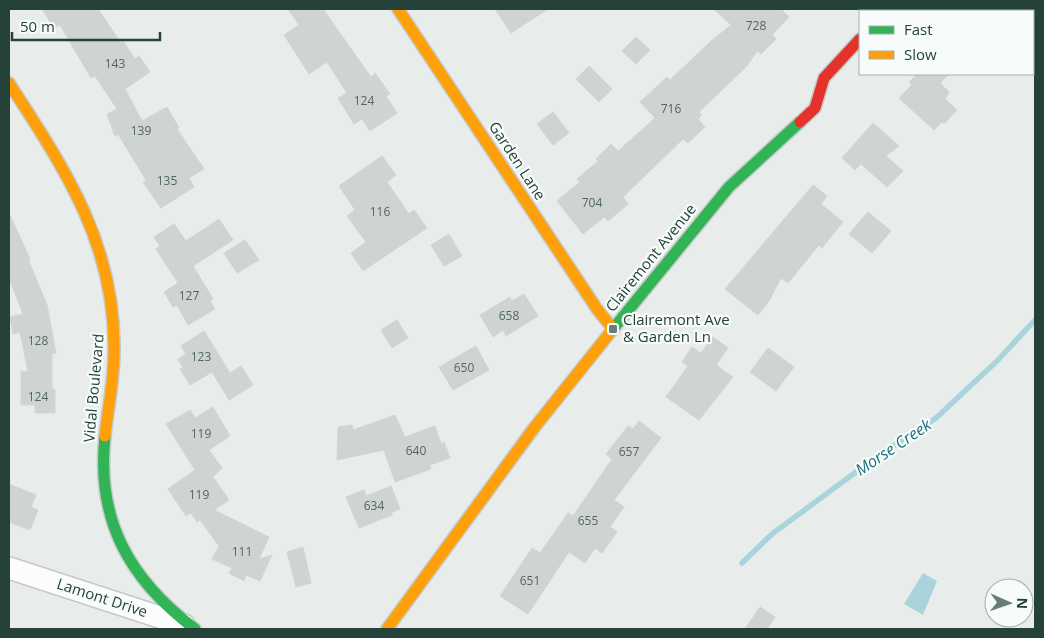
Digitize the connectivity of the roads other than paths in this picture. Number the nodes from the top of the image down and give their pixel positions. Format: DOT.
graph roads {
  1 [pos="398,9"];
  2 [pos="859,40"];
  3 [pos="9,83"];
  4 [pos="613,328"];
  5 [pos="9,568"];
  6 [pos="195,629"];
  7 [pos="388,629"];
  1 -- 4 [label="street, Garden Lane"];
  2 -- 4 [label="street, Clairemont Avenue"];
  3 -- 6 [label="street, Vidal Boulevard"];
  4 -- 7 [label="street, Clairemont Avenue"];
  5 -- 6 [label="street, Lamont Drive"];
}
